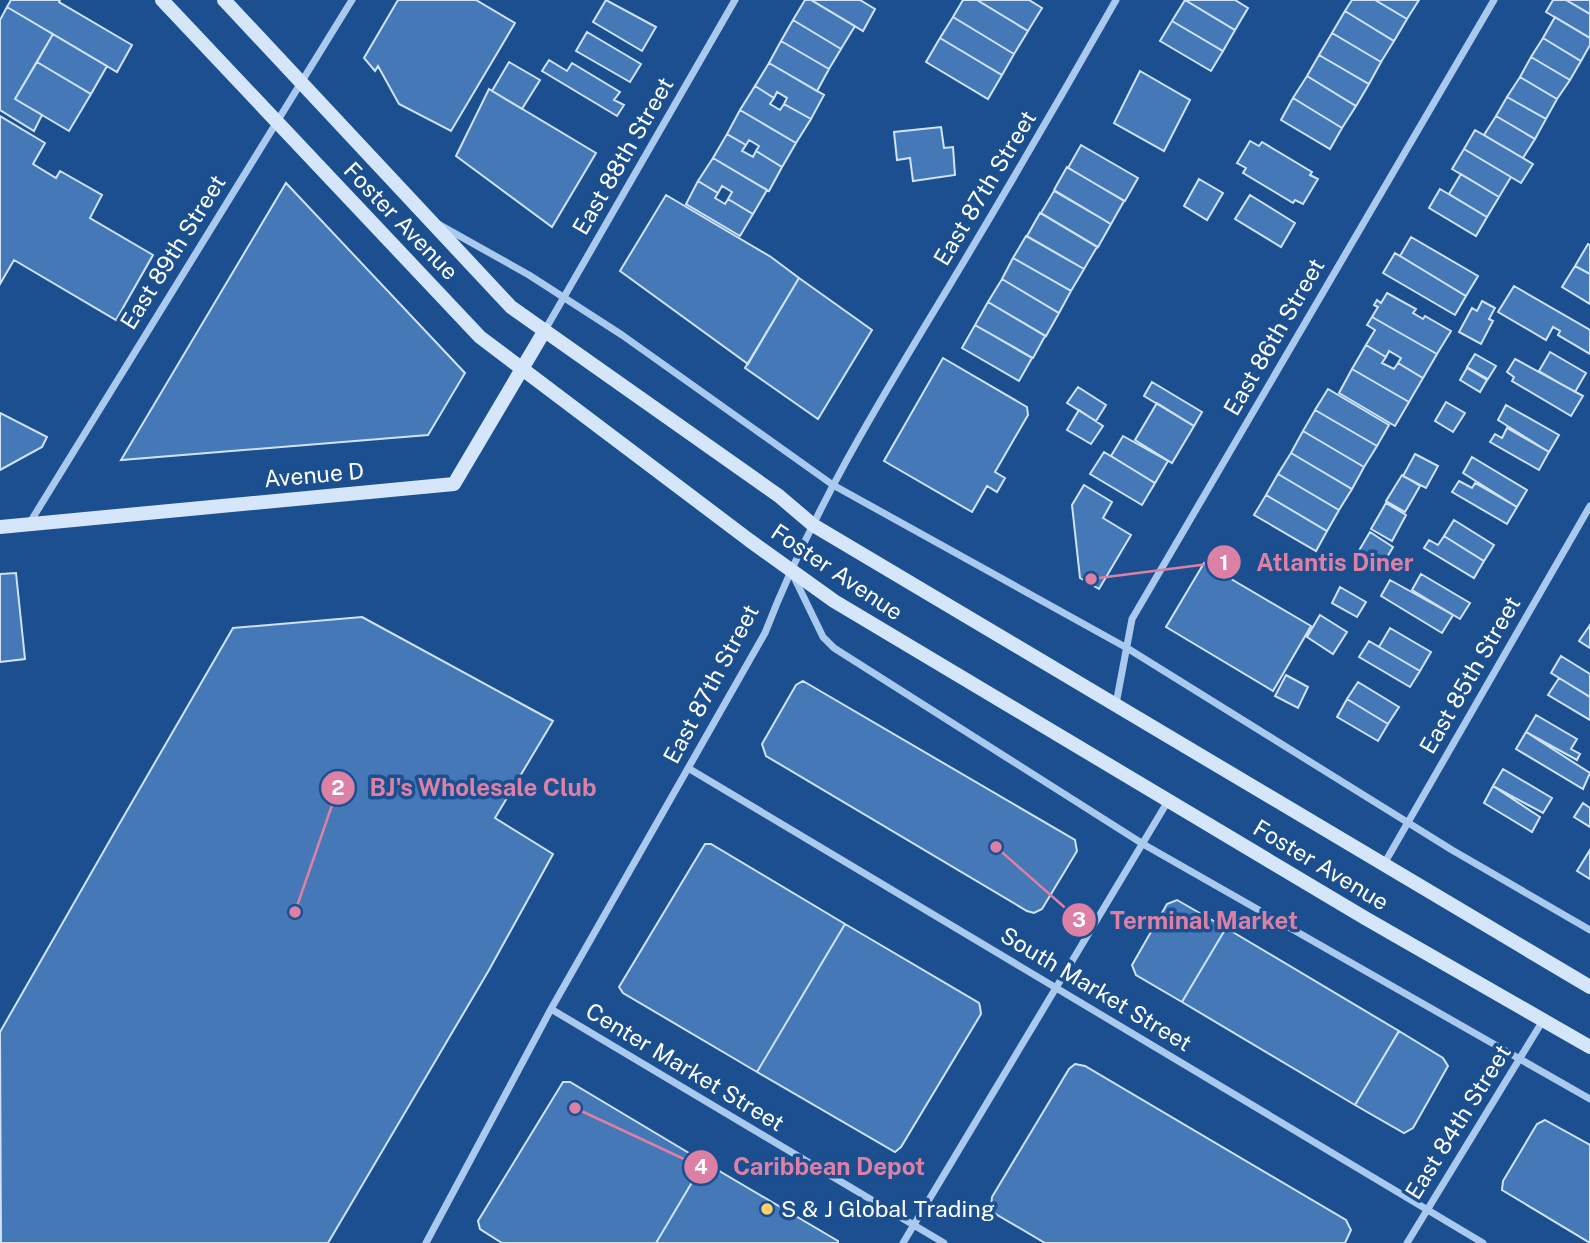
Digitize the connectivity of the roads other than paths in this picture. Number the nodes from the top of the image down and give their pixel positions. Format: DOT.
graph roads {
  1 [pos="162,0"];
  2 [pos="224,0"];
  3 [pos="352,0"];
  4 [pos="735,0"];
  5 [pos="1116,0"];
  6 [pos="1494,0"];
  7 [pos="303,83"];
  8 [pos="275,122"];
  9 [pos="427,218"];
  10 [pos="564,297"];
  11 [pos="545,331"];
  12 [pos="522,371"];
  13 [pos="833,485"];
  14 [pos="1590,506"];
  15 [pos="28,525"];
  16 [pos="813,525"];
  17 [pos="0,527"];
  18 [pos="790,568"];
  19 [pos="1127,648"];
  20 [pos="1116,704"];
  21 [pos="688,768"];
  22 [pos="1168,801"];
  23 [pos="1408,822"];
  24 [pos="1143,844"];
  25 [pos="1383,864"];
  26 [pos="1590,930"];
  27 [pos="1055,986"];
  28 [pos="1590,987"];
  29 [pos="551,1009"];
  30 [pos="1542,1022"];
  31 [pos="1590,1047"];
  32 [pos="1521,1058"];
  33 [pos="1590,1099"];
  34 [pos="1427,1209"];
  35 [pos="914,1225"];
  36 [pos="426,1243"];
  37 [pos="903,1243"];
  38 [pos="944,1243"];
  39 [pos="1407,1243"];
  40 [pos="1483,1243"];
  1 -- 8 [label="main road, Foster Avenue"];
  2 -- 7 [label="main road, Foster Avenue"];
  3 -- 7 [label="street, East 89th Street"];
  4 -- 10 [label="street, East 88th Street"];
  5 -- 13 [label="street, East 87th Street"];
  6 -- 19 [label="street, East 86th Street"];
  7 -- 8 [label="street, East 89th Street"];
  7 -- 9 [label="main road, Foster Avenue"];
  8 -- 12 [label="main road, Foster Avenue"];
  8 -- 15 [label="street, East 89th Street"];
  9 -- 10 [label="street"];
  9 -- 11 [label="main road, Foster Avenue"];
  10 -- 11 [label="street, East 88th Street"];
  10 -- 13 [label="street"];
  11 -- 12 [label="main road, Avenue D"];
  11 -- 16 [label="main road, Foster Avenue"];
  12 -- 15 [label="main road, Avenue D"];
  12 -- 18 [label="main road, Foster Avenue"];
  13 -- 16 [label="street, East 87th Street"];
  13 -- 19 [label="street"];
  14 -- 23 [label="street, East 85th Street"];
  15 -- 17 [label="main road, Avenue D"];
  16 -- 18 [label="street, East 87th Street"];
  16 -- 20 [label="main road, Foster Avenue"];
  18 -- 21 [label="street, East 87th Street"];
  18 -- 22 [label="main road, Foster Avenue"];
  18 -- 24 [label="street"];
  19 -- 20 [label="street, East 86th Street"];
  19 -- 23 [label="street"];
  20 -- 25 [label="main road, Foster Avenue"];
  21 -- 27 [label="street, South Market Street"];
  21 -- 29 [label="street, East 87th Street"];
  22 -- 24 [label="street"];
  22 -- 30 [label="main road, Foster Avenue"];
  23 -- 25 [label="street, East 85th Street"];
  23 -- 26 [label="street"];
  24 -- 27 [label="street"];
  24 -- 32 [label="street"];
  25 -- 28 [label="main road, Foster Avenue"];
  27 -- 34 [label="street, South Market Street"];
  27 -- 35 [label="street"];
  29 -- 35 [label="street, Center Market Street"];
  29 -- 36 [label="street, East 87th Street"];
  30 -- 31 [label="main road, Foster Avenue"];
  30 -- 32 [label="street, East 84th Street"];
  32 -- 33 [label="street"];
  32 -- 34 [label="street, East 84th Street"];
  34 -- 39 [label="street, East 84th Street"];
  34 -- 40 [label="street, South Market Street"];
  35 -- 37 [label="street"];
  35 -- 38 [label="street, Center Market Street"];
}
